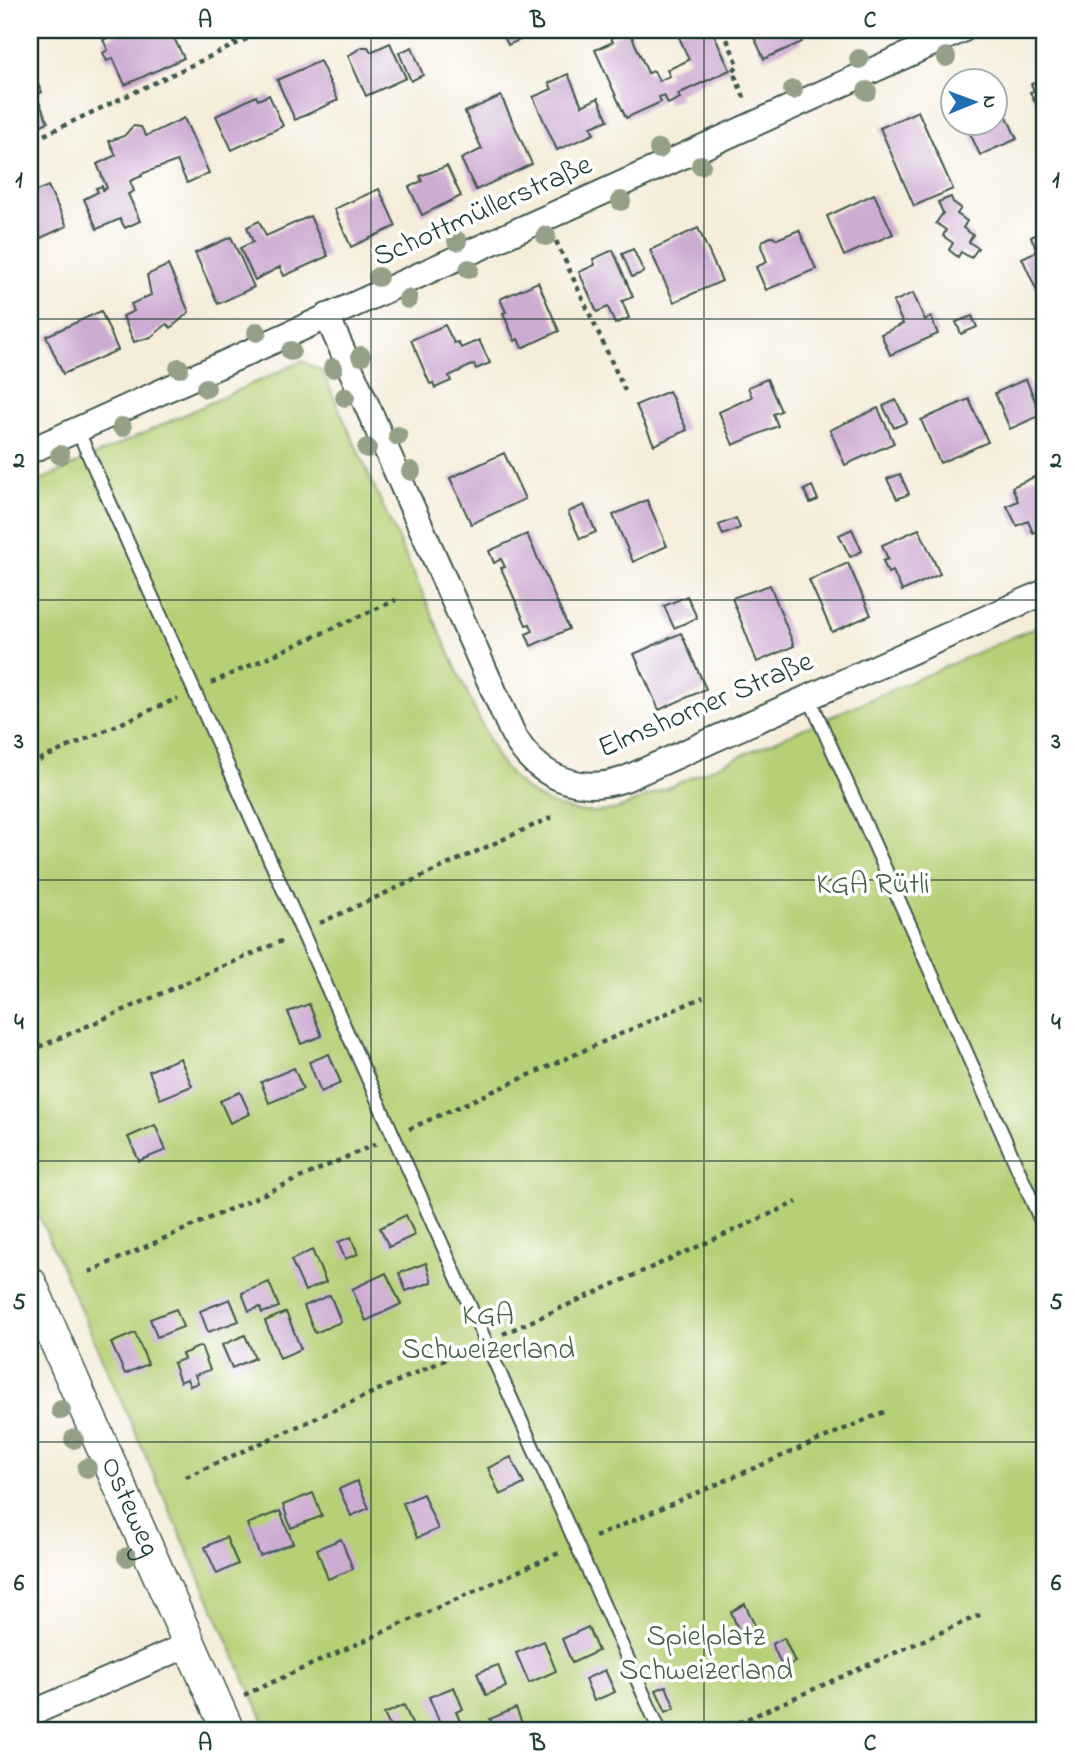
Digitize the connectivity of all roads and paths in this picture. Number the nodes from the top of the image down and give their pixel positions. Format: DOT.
graph roads {
  1 [pos="229,30"];
  2 [pos="266,30"];
  3 [pos="723,30"];
  4 [pos="962,30"];
  5 [pos="235,44"];
  6 [pos="747,104"];
  7 [pos="44,135"];
  8 [pos="556,239"];
  9 [pos="327,316"];
  10 [pos="626,393"];
  11 [pos="77,429"];
  12 [pos="30,450"];
  13 [pos="1045,592"];
  14 [pos="810,697"];
  15 [pos="1045,1230"];
  16 [pos="30,1283"];
  17 [pos="982,1614"];
  18 [pos="190,1643"];
  19 [pos="30,1714"];
  20 [pos="228,1731"];
  21 [pos="660,1731"];
  22 [pos="720,1731"];
  1 -- 5 [label="path"];
  2 -- 5 [label="path"];
  3 -- 6 [label="path"];
  4 -- 9 [label="street, Schottmüllerstraße"];
  5 -- 7 [label="path"];
  8 -- 10 [label="path"];
  9 -- 11 [label="street, Schottmüllerstraße"];
  9 -- 14 [label="street, Elmshorner Straße"];
  11 -- 12 [label="street, Schottmüllerstraße"];
  11 -- 21 [label="lane"];
  13 -- 14 [label="street, Elmshorner Straße"];
  14 -- 15 [label="lane"];
  16 -- 18 [label="street, Osteweg"];
  17 -- 22 [label="path"];
  18 -- 19 [label="street"];
  18 -- 20 [label="street, Osteweg"];
}
